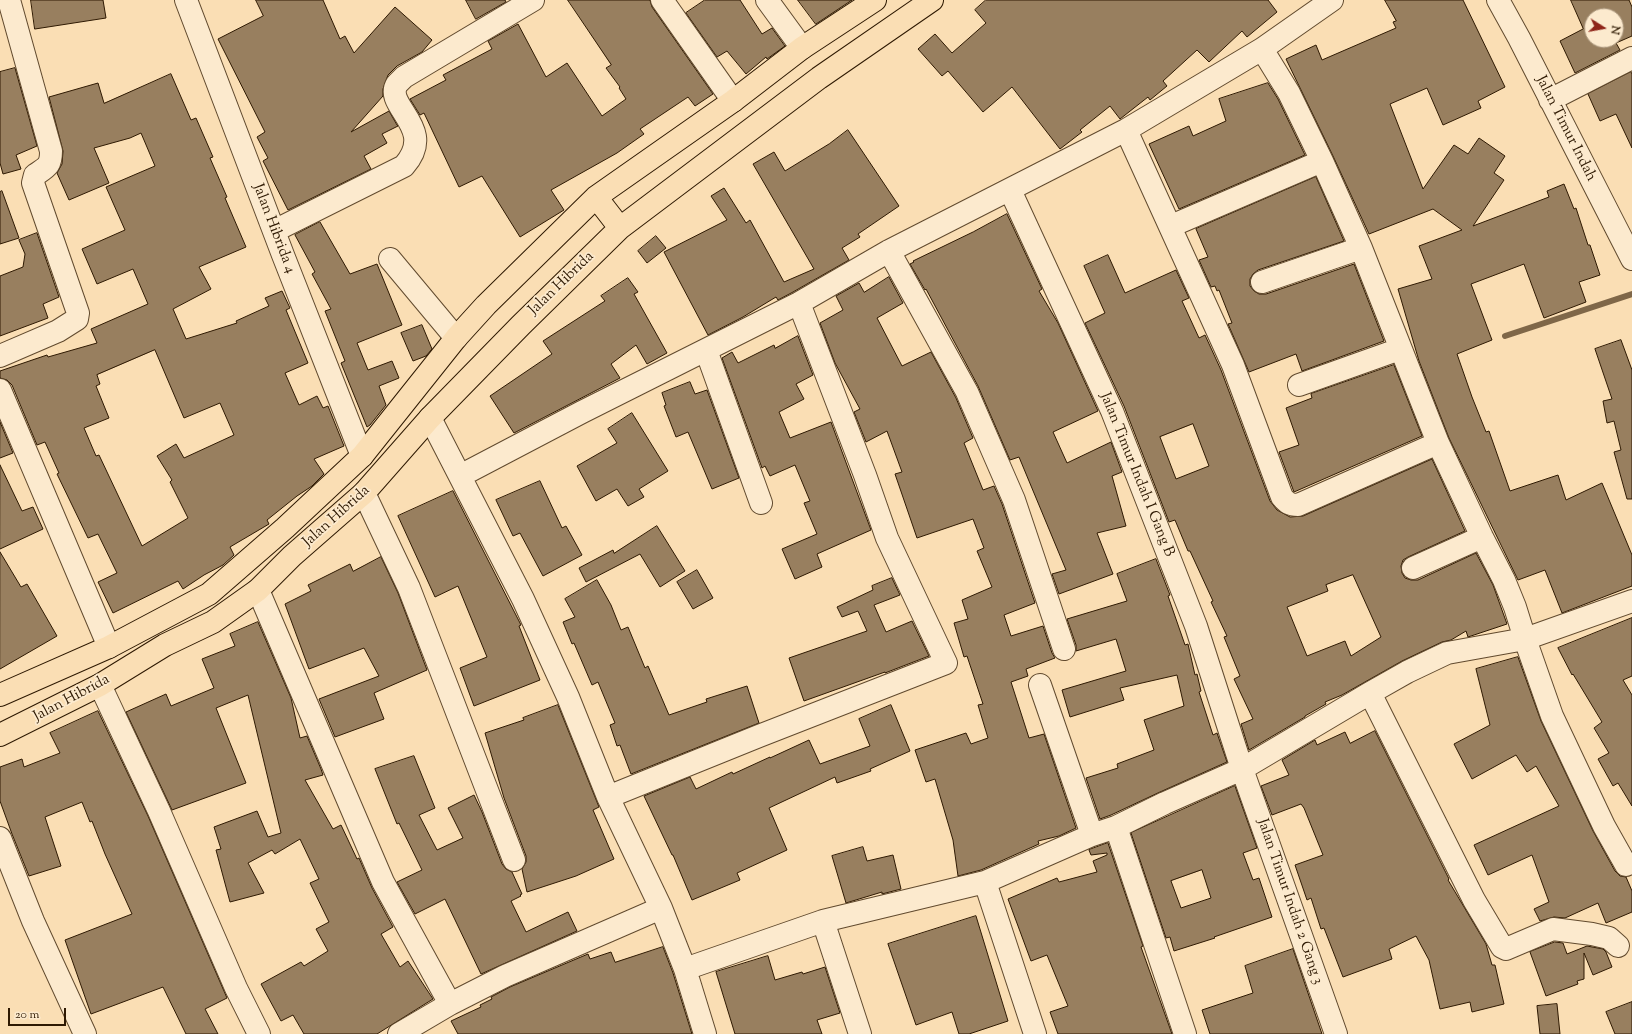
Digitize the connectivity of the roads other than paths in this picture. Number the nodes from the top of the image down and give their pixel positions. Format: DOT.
graph roads {
  1 [pos="9,0"];
  2 [pos="186,0"];
  3 [pos="533,0"];
  4 [pos="662,0"];
  5 [pos="767,0"];
  6 [pos="875,0"];
  7 [pos="932,0"];
  8 [pos="1332,0"];
  9 [pos="1498,0"];
  10 [pos="802,48"];
  11 [pos="1262,49"];
  12 [pos="1632,58"];
  13 [pos="1550,100"];
  14 [pos="733,101"];
  15 [pos="1126,130"];
  16 [pos="1322,161"];
  17 [pos="1010,190"];
  18 [pos="596,197"];
  19 [pos="1171,226"];
  20 [pos="620,228"];
  21 [pos="274,231"];
  22 [pos="1361,248"];
  23 [pos="889,251"];
  24 [pos="1630,257"];
  25 [pos="390,258"];
  26 [pos="1262,282"];
  27 [pos="799,303"];
  28 [pos="456,338"];
  29 [pos="1400,349"];
  30 [pos="706,350"];
  31 [pos="0,356"];
  32 [pos="1299,385"];
  33 [pos="0,390"];
  34 [pos="430,418"];
  35 [pos="1438,443"];
  36 [pos="362,456"];
  37 [pos="460,476"];
  38 [pos="364,493"];
  39 [pos="761,503"];
  40 [pos="1482,537"];
  41 [pos="1412,568"];
  42 [pos="258,590"];
  43 [pos="1632,601"];
  44 [pos="1525,639"];
  45 [pos="109,646"];
  46 [pos="1064,649"];
  47 [pos="100,685"];
  48 [pos="1040,685"];
  49 [pos="1370,693"];
  50 [pos="0,695"];
  51 [pos="0,735"];
  52 [pos="1242,769"];
  53 [pos="608,797"];
  54 [pos="1116,827"];
  55 [pos="1092,835"];
  56 [pos="0,838"];
  57 [pos="514,860"];
  58 [pos="1626,865"];
  59 [pos="985,882"];
  60 [pos="661,908"];
  61 [pos="823,921"];
  62 [pos="1618,946"];
  63 [pos="685,968"];
  64 [pos="450,1004"];
  65 [pos="85,1034"];
  66 [pos="259,1034"];
  67 [pos="399,1034"];
  68 [pos="705,1034"];
  69 [pos="860,1034"];
  70 [pos="1035,1034"];
  71 [pos="1185,1034"];
  72 [pos="1336,1034"];
  1 -- 31 [label="street"];
  2 -- 21 [label="street, Jalan Hibrida 4"];
  3 -- 21 [label="street"];
  4 -- 14 [label="street"];
  5 -- 10 [label="street"];
  6 -- 10 [label="main road"];
  7 -- 20 [label="main road, Jalan Hibrida"];
  8 -- 11 [label="street"];
  9 -- 13 [label="street, Jalan Timur Indah"];
  10 -- 14 [label="main road"];
  11 -- 15 [label="street"];
  11 -- 16 [label="street"];
  12 -- 13 [label="street"];
  13 -- 24 [label="street, Jalan Timur Indah"];
  14 -- 18 [label="main road"];
  15 -- 17 [label="street"];
  15 -- 19 [label="street"];
  16 -- 19 [label="street"];
  16 -- 22 [label="street"];
  17 -- 23 [label="street"];
  17 -- 52 [label="street, Jalan Timur Indah I Gang B"];
  18 -- 20 [label="main road"];
  18 -- 28 [label="main road"];
  19 -- 35 [label="street"];
  20 -- 34 [label="main road, Jalan Hibrida"];
  21 -- 36 [label="street, Jalan Hibrida 4"];
  22 -- 26 [label="street"];
  22 -- 29 [label="street"];
  23 -- 27 [label="street"];
  23 -- 46 [label="street"];
  25 -- 28 [label="street"];
  27 -- 30 [label="street"];
  27 -- 53 [label="street"];
  28 -- 36 [label="main road"];
  29 -- 32 [label="street"];
  29 -- 35 [label="street"];
  30 -- 37 [label="street"];
  30 -- 39 [label="street"];
  33 -- 45 [label="street"];
  34 -- 37 [label="street"];
  34 -- 38 [label="main road, Jalan Hibrida"];
  35 -- 40 [label="street"];
  36 -- 45 [label="main road"];
  37 -- 53 [label="street"];
  38 -- 42 [label="main road, Jalan Hibrida"];
  38 -- 57 [label="street"];
  40 -- 41 [label="street"];
  40 -- 44 [label="street"];
  42 -- 47 [label="main road, Jalan Hibrida"];
  42 -- 64 [label="street"];
  43 -- 44 [label="street"];
  44 -- 49 [label="street"];
  44 -- 58 [label="street"];
  45 -- 50 [label="main road"];
  47 -- 51 [label="main road, Jalan Hibrida"];
  47 -- 66 [label="street"];
  48 -- 55 [label="street"];
  49 -- 52 [label="street"];
  49 -- 62 [label="street"];
  52 -- 54 [label="street"];
  52 -- 72 [label="street, Jalan Timur Indah 2 Gang 3"];
  53 -- 60 [label="street"];
  54 -- 55 [label="street"];
  54 -- 71 [label="street"];
  55 -- 59 [label="street"];
  56 -- 65 [label="street"];
  59 -- 61 [label="street"];
  59 -- 70 [label="street"];
  60 -- 63 [label="street"];
  60 -- 64 [label="street"];
  61 -- 63 [label="street"];
  61 -- 69 [label="street"];
  63 -- 68 [label="street"];
  64 -- 67 [label="street"];
}
